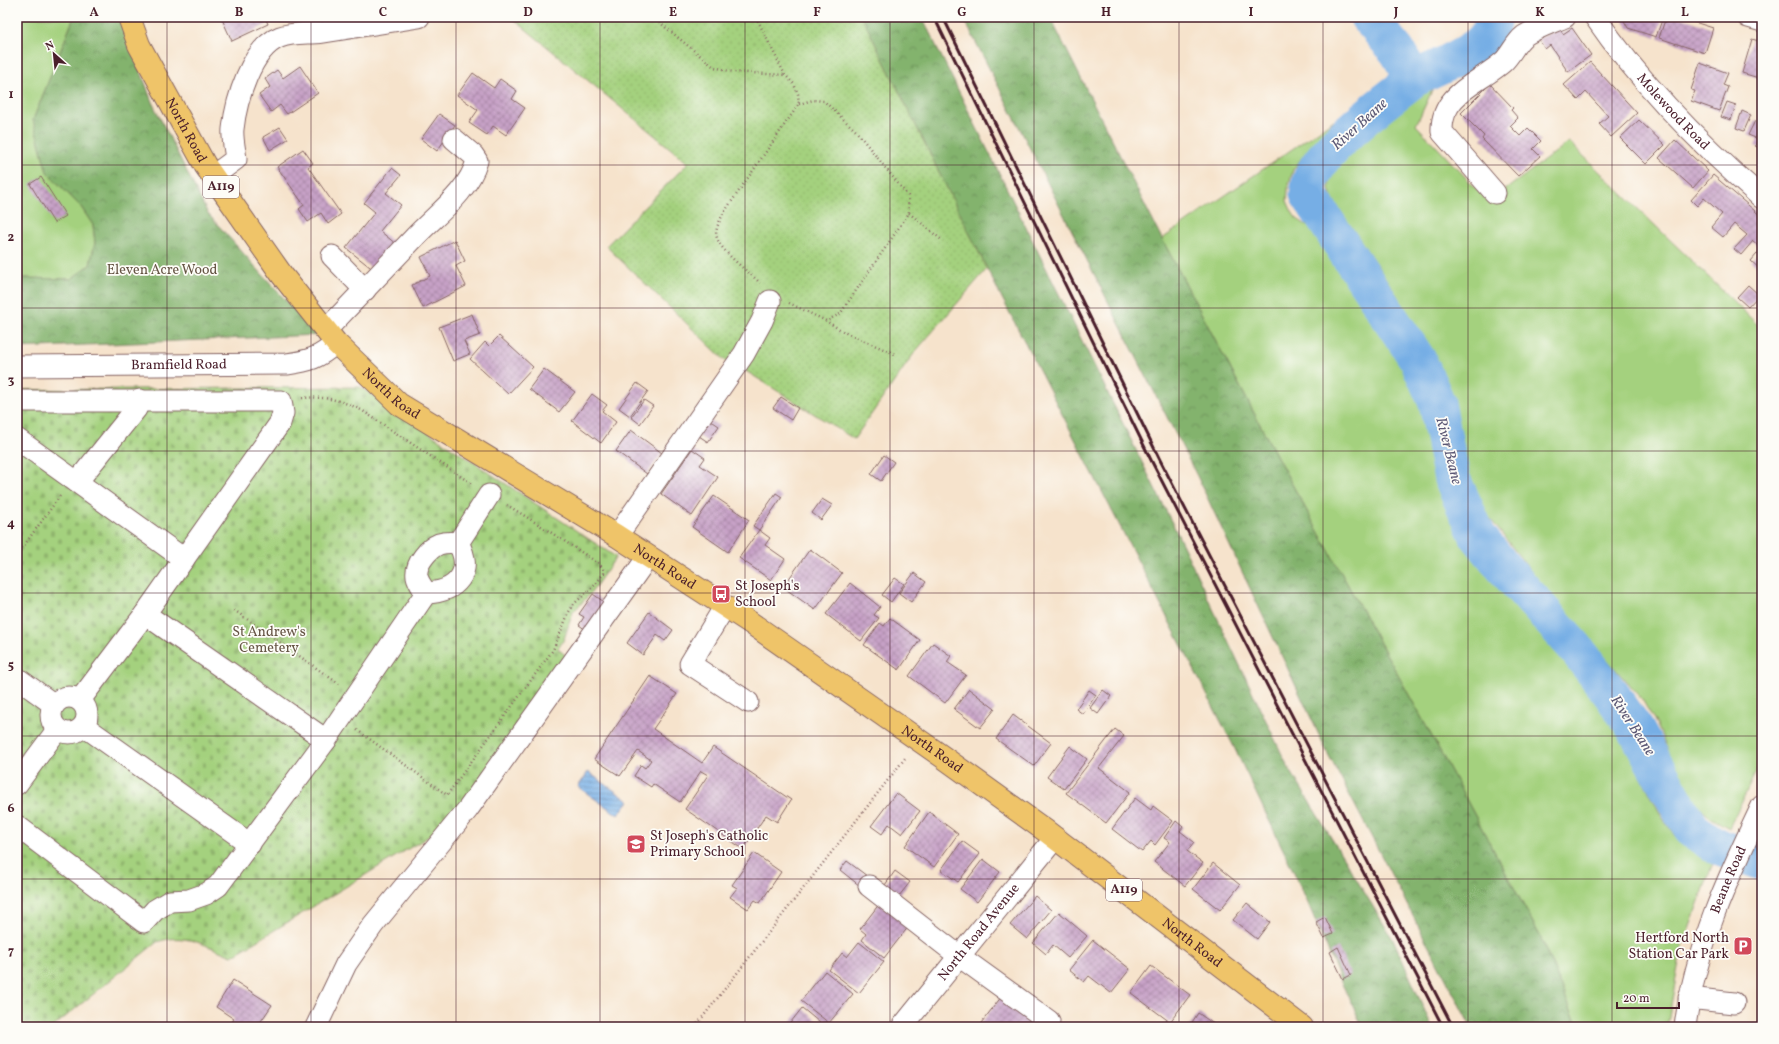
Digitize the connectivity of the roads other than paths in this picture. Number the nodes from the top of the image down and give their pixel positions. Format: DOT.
graph roads {
  1 [pos="129,17"];
  2 [pos="419,17"];
  3 [pos="1565,17"];
  4 [pos="1594,17"];
  5 [pos="1748,17"];
  6 [pos="1762,21"];
  7 [pos="454,139"];
  8 [pos="213,176"];
  9 [pos="1495,193"];
  10 [pos="1762,198"];
  11 [pos="332,256"];
  12 [pos="365,290"];
  13 [pos="770,301"];
  14 [pos="331,337"];
  15 [pos="17,366"];
  16 [pos="17,400"];
  17 [pos="140,400"];
  18 [pos="17,439"];
  19 [pos="75,480"];
  20 [pos="489,495"];
  21 [pos="617,536"];
  22 [pos="458,543"];
  23 [pos="648,557"];
  24 [pos="184,559"];
  25 [pos="426,593"];
  26 [pos="725,606"];
  27 [pos="145,614"];
  28 [pos="17,678"];
  29 [pos="80,700"];
  30 [pos="748,702"];
  31 [pos="53,704"];
  32 [pos="84,726"];
  33 [pos="58,730"];
  34 [pos="326,740"];
  35 [pos="17,784"];
  36 [pos="1760,810"];
  37 [pos="17,826"];
  38 [pos="1055,838"];
  39 [pos="250,844"];
  40 [pos="869,886"];
  41 [pos="959,956"];
  42 [pos="1732,1009"];
  43 [pos="1687,1011"];
  44 [pos="1049,1021"];
  45 [pos="316,1027"];
  46 [pos="902,1027"];
  47 [pos="1302,1027"];
  1 -- 8 [label="main road, North Road / A119"];
  2 -- 8 [label="street"];
  3 -- 9 [label="street"];
  4 -- 10 [label="street, Molewood Road"];
  5 -- 6 [label="street"];
  7 -- 12 [label="street, Bramfield Road"];
  8 -- 14 [label="main road, North Road / A119"];
  11 -- 12 [label="street"];
  12 -- 14 [label="street, Bramfield Road"];
  13 -- 21 [label="street"];
  14 -- 15 [label="street, Bramfield Road"];
  14 -- 21 [label="main road, North Road / A119"];
  16 -- 17 [label="street"];
  17 -- 19 [label="street"];
  17 -- 24 [label="street"];
  18 -- 19 [label="street"];
  19 -- 24 [label="street"];
  20 -- 22 [label="street"];
  21 -- 23 [label="main road, North Road / A119"];
  22 -- 25 [label="street"];
  22 -- 25 [label="street"];
  23 -- 26 [label="main road, North Road / A119"];
  23 -- 45 [label="street"];
  24 -- 27 [label="street"];
  25 -- 34 [label="street"];
  26 -- 30 [label="street"];
  26 -- 38 [label="main road, North Road / A119"];
  27 -- 29 [label="street"];
  27 -- 34 [label="street"];
  28 -- 31 [label="street"];
  29 -- 31 [label="street"];
  29 -- 32 [label="street"];
  31 -- 33 [label="street"];
  32 -- 33 [label="street"];
  32 -- 39 [label="street"];
  33 -- 35 [label="street"];
  34 -- 39 [label="street"];
  36 -- 43 [label="street, Beane Road"];
  37 -- 39 [label="street"];
  38 -- 41 [label="street, North Road Avenue"];
  38 -- 47 [label="main road, North Road / A119"];
  40 -- 41 [label="street"];
  41 -- 44 [label="street"];
  41 -- 46 [label="street, North Road Avenue"];
  42 -- 43 [label="street"];
}
